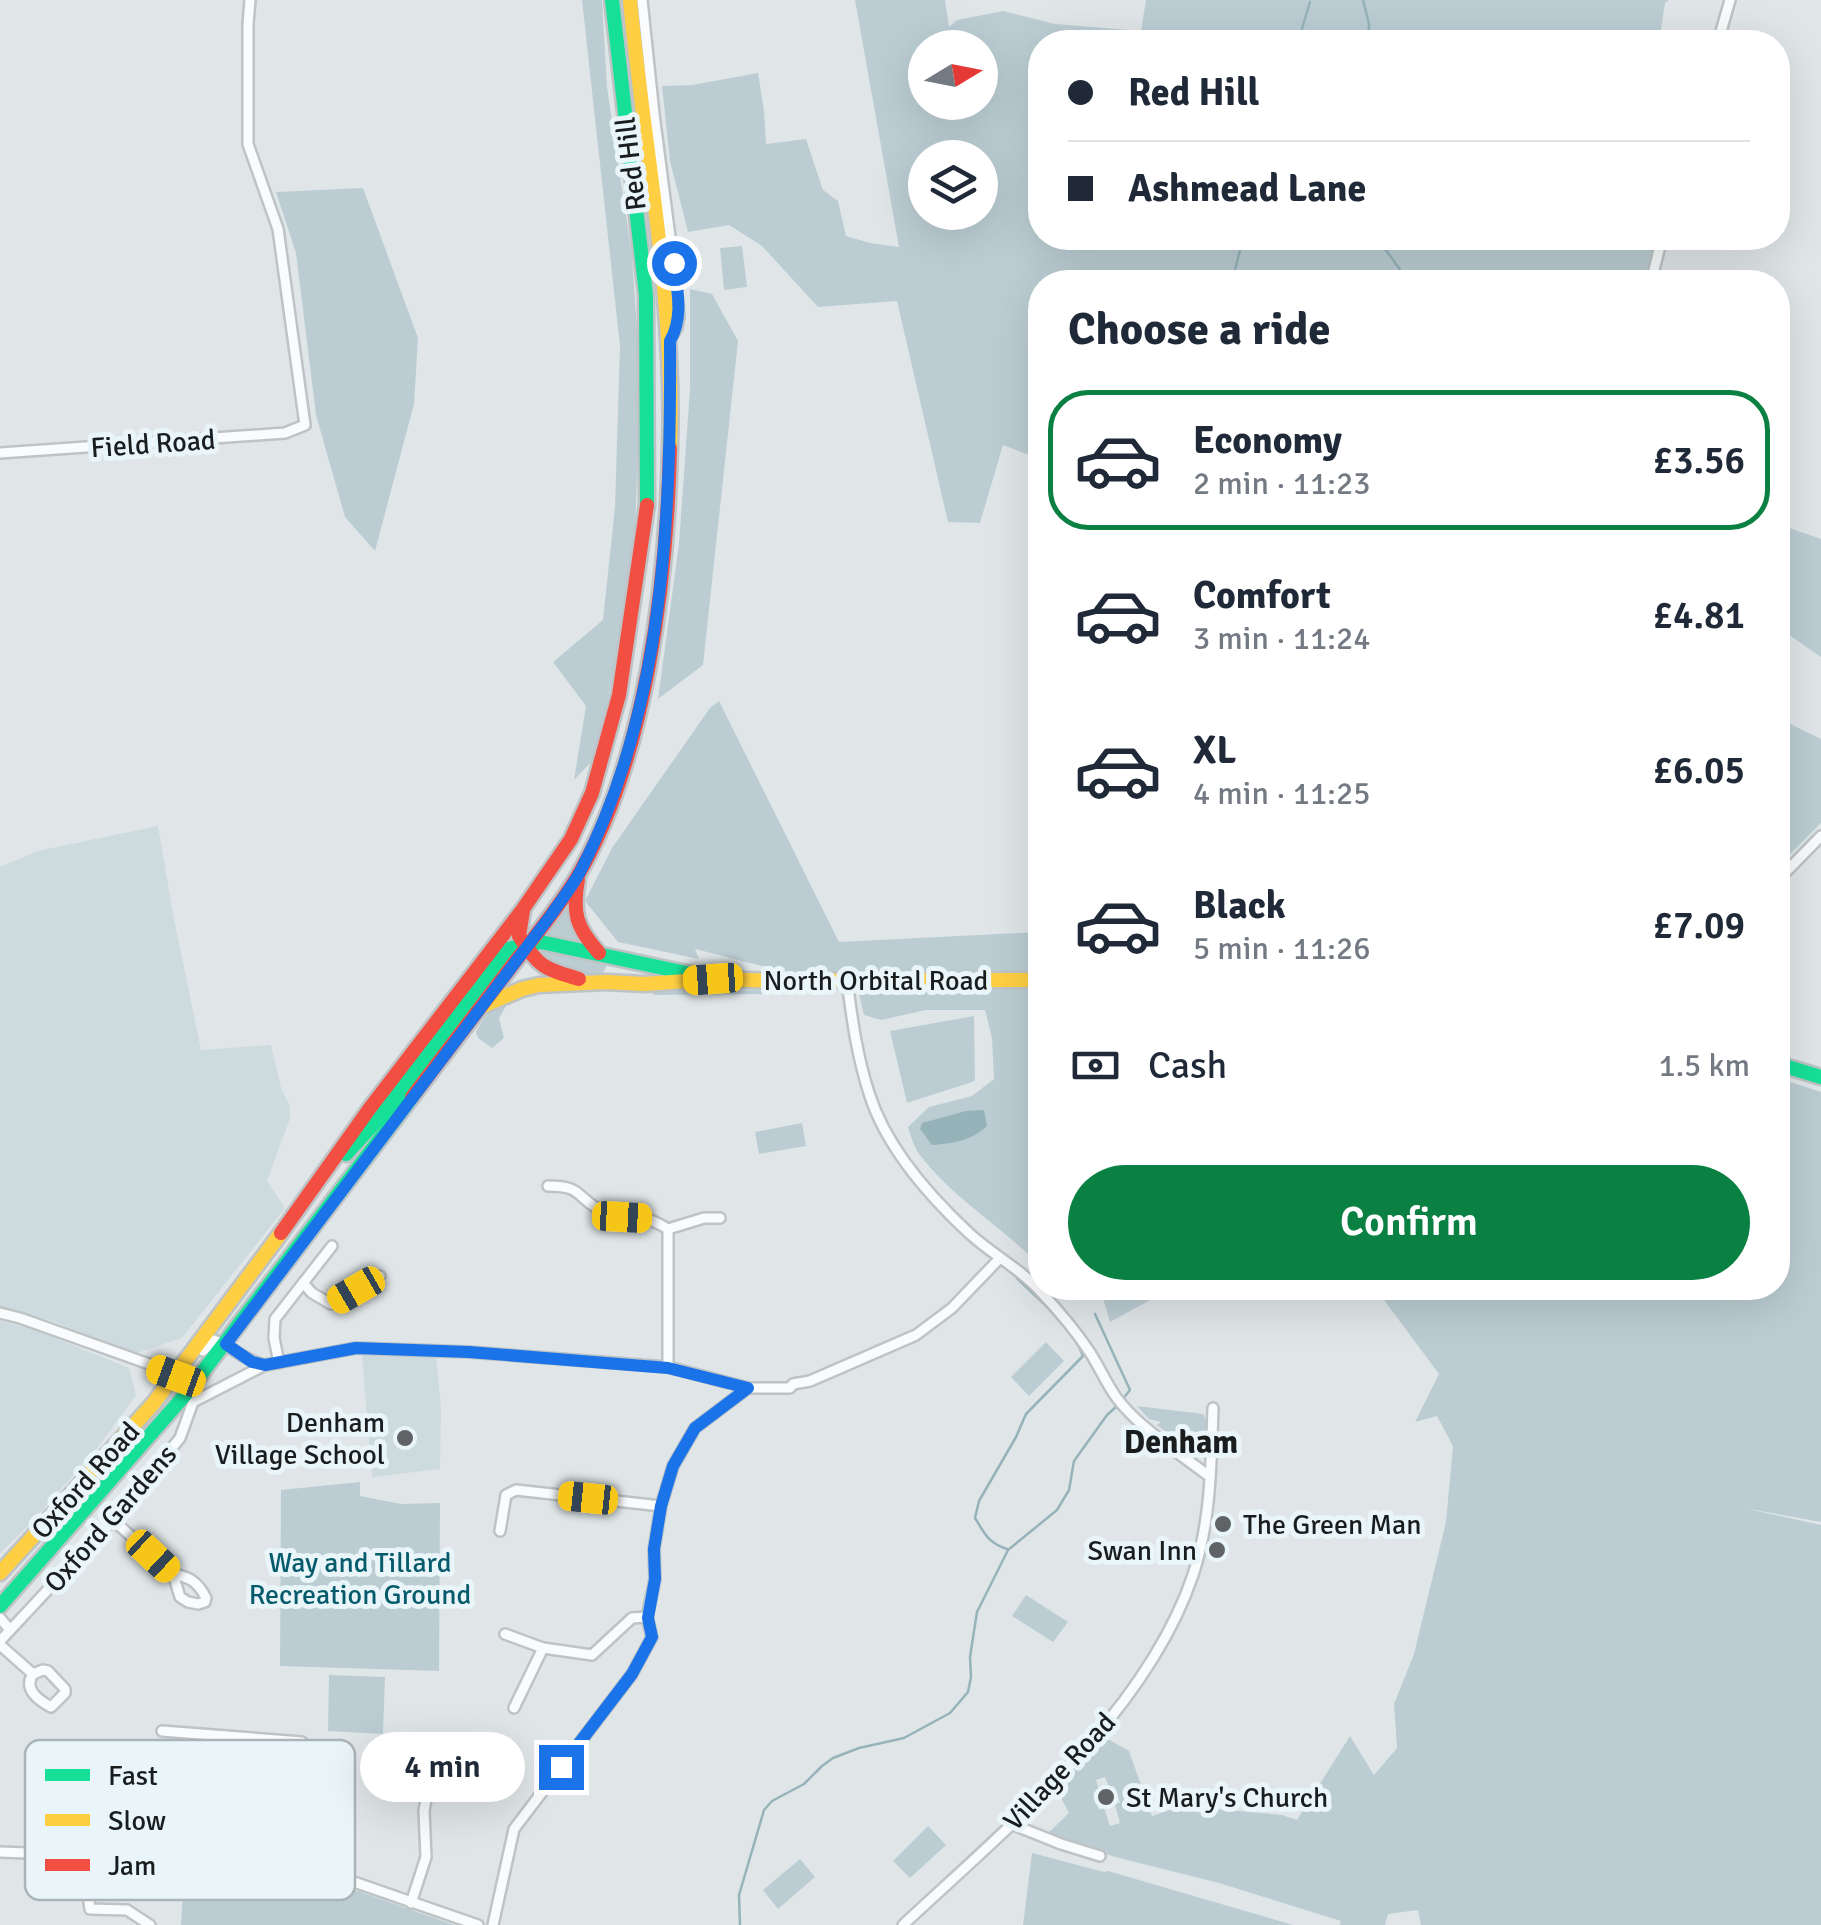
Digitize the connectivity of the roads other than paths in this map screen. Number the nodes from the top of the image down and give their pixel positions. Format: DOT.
graph roads {
  1 [pos="250,0"];
  2 [pos="612,0"];
  3 [pos="630,0"];
  4 [pos="642,0"];
  5 [pos="1730,0"];
  6 [pos="1721,30"];
  7 [pos="670,341"];
  8 [pos="0,454"];
  9 [pos="1821,836"];
  10 [pos="1790,868"];
  11 [pos="579,874"];
  12 [pos="523,910"];
  13 [pos="526,946"];
  14 [pos="492,952"];
  15 [pos="599,953"];
  16 [pos="615,958"];
  17 [pos="639,963"];
  18 [pos="713,979"];
  19 [pos="1028,980"];
  20 [pos="847,981"];
  21 [pos="600,982"];
  22 [pos="644,984"];
  23 [pos="482,1006"];
  24 [pos="1790,1068"];
  25 [pos="1821,1077"];
  26 [pos="548,1186"];
  27 [pos="311,1191"];
  28 [pos="720,1218"];
  29 [pos="668,1229"];
  30 [pos="332,1246"];
  31 [pos="1000,1258"];
  32 [pos="380,1276"];
  33 [pos="1028,1279"];
  34 [pos="303,1283"];
  35 [pos="1048,1300"];
  36 [pos="0,1313"];
  37 [pos="226,1344"];
  38 [pos="279,1362"];
  39 [pos="265,1365"];
  40 [pos="668,1368"];
  41 [pos="176,1376"];
  42 [pos="748,1388"];
  43 [pos="1213,1408"];
  44 [pos="1209,1476"];
  45 [pos="661,1506"];
  46 [pos="113,1520"];
  47 [pos="500,1531"];
  48 [pos="0,1573"];
  49 [pos="173,1574"];
  50 [pos="0,1606"];
  51 [pos="0,1618"];
  52 [pos="648,1618"];
  53 [pos="10,1630"];
  54 [pos="505,1634"];
  55 [pos="0,1643"];
  56 [pos="543,1648"];
  57 [pos="33,1674"];
  58 [pos="514,1708"];
  59 [pos="162,1731"];
  60 [pos="250,1738"];
  61 [pos="276,1740"];
  62 [pos="435,1750"];
  63 [pos="1011,1824"];
  64 [pos="0,1852"];
  65 [pos="25,1853"];
  66 [pos="1100,1856"];
  67 [pos="355,1882"];
  68 [pos="89,1900"];
  69 [pos="411,1903"];
  70 [pos="90,1909"];
  71 [pos="88,1925"];
  72 [pos="150,1925"];
  73 [pos="478,1925"];
  74 [pos="493,1925"];
  75 [pos="903,1925"];
  1 -- 8 [label="street, Field Road"];
  2 -- 12 [label="main road, Red Hill"];
  3 -- 7 [label="main road, Red Hill"];
  4 -- 7 [label="street, Red Hill"];
  5 -- 6 [label="street"];
  7 -- 11 [label="main road, Red Hill"];
  9 -- 10 [label="street"];
  11 -- 13 [label="main road, Red Hill"];
  11 -- 15 [label="main road"];
  12 -- 13 [label="main road"];
  12 -- 14 [label="main road, Red Hill"];
  13 -- 15 [label="main road, North Orbital Road"];
  13 -- 21 [label="main road"];
  13 -- 23 [label="main road, Red Hill"];
  13 -- 27 [label="main road"];
  14 -- 27 [label="main road, Oxford Road"];
  15 -- 16 [label="main road, North Orbital Road"];
  16 -- 17 [label="main road, North Orbital Road"];
  16 -- 21 [label="street"];
  17 -- 18 [label="main road, North Orbital Road"];
  17 -- 22 [label="street"];
  18 -- 20 [label="main road, North Orbital Road"];
  18 -- 22 [label="main road, North Orbital Road"];
  19 -- 20 [label="main road, North Orbital Road"];
  20 -- 31 [label="street"];
  21 -- 22 [label="main road, North Orbital Road"];
  21 -- 23 [label="main road, North Orbital Road"];
  23 -- 37 [label="main road, Oxford Road"];
  24 -- 25 [label="main road"];
  26 -- 29 [label="street"];
  27 -- 41 [label="main road, Oxford Road"];
  28 -- 29 [label="street"];
  29 -- 40 [label="street"];
  30 -- 34 [label="street"];
  31 -- 33 [label="street"];
  31 -- 42 [label="street"];
  32 -- 34 [label="street"];
  34 -- 38 [label="street"];
  35 -- 44 [label="street"];
  36 -- 41 [label="street"];
  37 -- 39 [label="street"];
  37 -- 41 [label="street"];
  37 -- 50 [label="main road, Oxford Road"];
  38 -- 39 [label="street, Oxford Gardens"];
  38 -- 40 [label="street, Oxford Gardens"];
  39 -- 46 [label="street, Oxford Gardens"];
  40 -- 42 [label="street, Oxford Gardens"];
  41 -- 48 [label="main road, Oxford Road"];
  42 -- 45 [label="street"];
  43 -- 44 [label="street, Village Road"];
  44 -- 63 [label="street, Village Road"];
  45 -- 47 [label="street"];
  45 -- 52 [label="street"];
  46 -- 49 [label="street"];
  46 -- 53 [label="street, Oxford Gardens"];
  51 -- 53 [label="street"];
  52 -- 56 [label="street"];
  52 -- 74 [label="street"];
  53 -- 55 [label="street, Oxford Gardens"];
  54 -- 56 [label="street"];
  55 -- 57 [label="street"];
  56 -- 58 [label="street"];
  57 -- 57 [label="street"];
  59 -- 60 [label="street"];
  60 -- 61 [label="street"];
  62 -- 69 [label="street"];
  63 -- 66 [label="street"];
  63 -- 75 [label="street, Village Road"];
  64 -- 65 [label="street"];
  67 -- 69 [label="street"];
  68 -- 70 [label="street"];
  69 -- 73 [label="street"];
  70 -- 71 [label="street"];
  70 -- 72 [label="street"];
}
